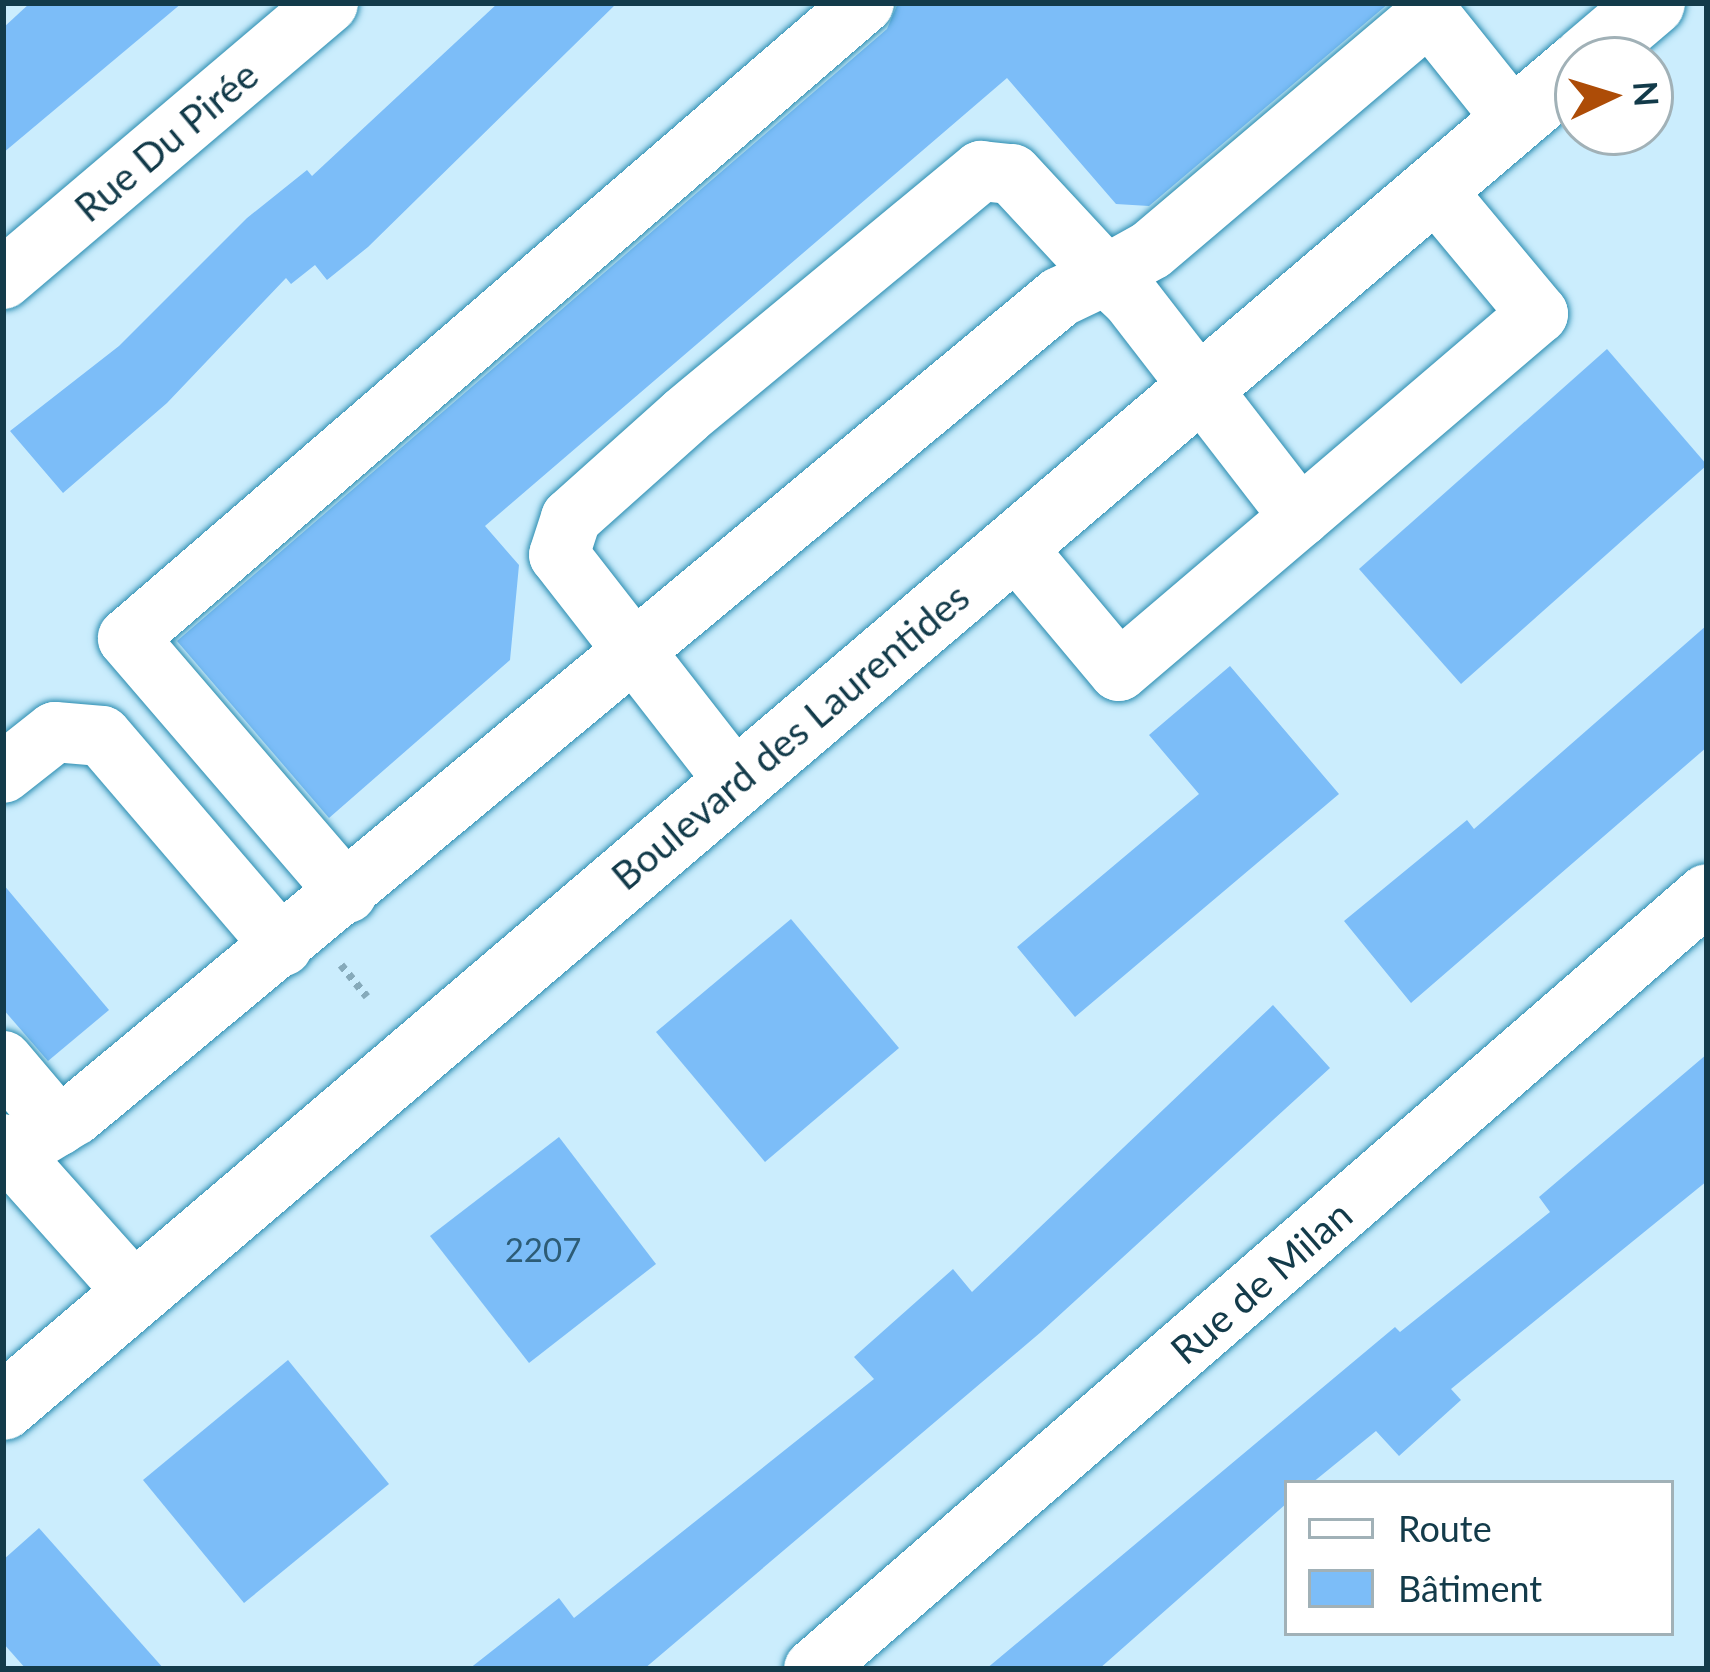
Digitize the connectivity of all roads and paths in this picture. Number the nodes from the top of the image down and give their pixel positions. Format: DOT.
graph roads {
  1 [pos="328,3"];
  2 [pos="864,3"];
  3 [pos="1652,3"];
  4 [pos="1426,8"];
  5 [pos="1613,36"];
  6 [pos="1554,86"];
  7 [pos="1514,120"];
  8 [pos="1434,189"];
  9 [pos="1106,275"];
  10 [pos="3,279"];
  11 [pos="1199,388"];
  12 [pos="1300,517"];
  13 [pos="1014,546"];
  14 [pos="633,657"];
  15 [pos="3,773"];
  16 [pos="736,782"];
  17 [pos="347,892"];
  18 [pos="1707,894"];
  19 [pos="305,948"];
  20 [pos="367,997"];
  21 [pos="3,1061"];
  22 [pos="19,1146"];
  23 [pos="136,1294"];
  24 [pos="3,1407"];
  25 [pos="814,1669"];
  1 -- 10 [label="street, Rue Du Pirée"];
  2 -- 17 [label="street"];
  3 -- 5 [label="main road, Boulevard des Laurentides"];
  4 -- 7 [label="street"];
  4 -- 9 [label="street"];
  6 -- 7 [label="main road, Boulevard des Laurentides"];
  7 -- 8 [label="main road, Boulevard des Laurentides"];
  8 -- 11 [label="main road, Boulevard des Laurentides"];
  8 -- 12 [label="street"];
  9 -- 11 [label="street"];
  9 -- 14 [label="street"];
  9 -- 14 [label="street"];
  11 -- 12 [label="street"];
  11 -- 13 [label="main road, Boulevard des Laurentides"];
  12 -- 13 [label="street"];
  13 -- 16 [label="main road, Boulevard des Laurentides"];
  14 -- 16 [label="street"];
  14 -- 17 [label="street"];
  15 -- 19 [label="street"];
  16 -- 23 [label="main road, Boulevard des Laurentides"];
  17 -- 19 [label="street"];
  18 -- 25 [label="street, Rue de Milan"];
  19 -- 20 [label="path"];
  19 -- 22 [label="street"];
  21 -- 22 [label="street"];
  22 -- 23 [label="street"];
  23 -- 24 [label="main road, Boulevard des Laurentides"];
}
